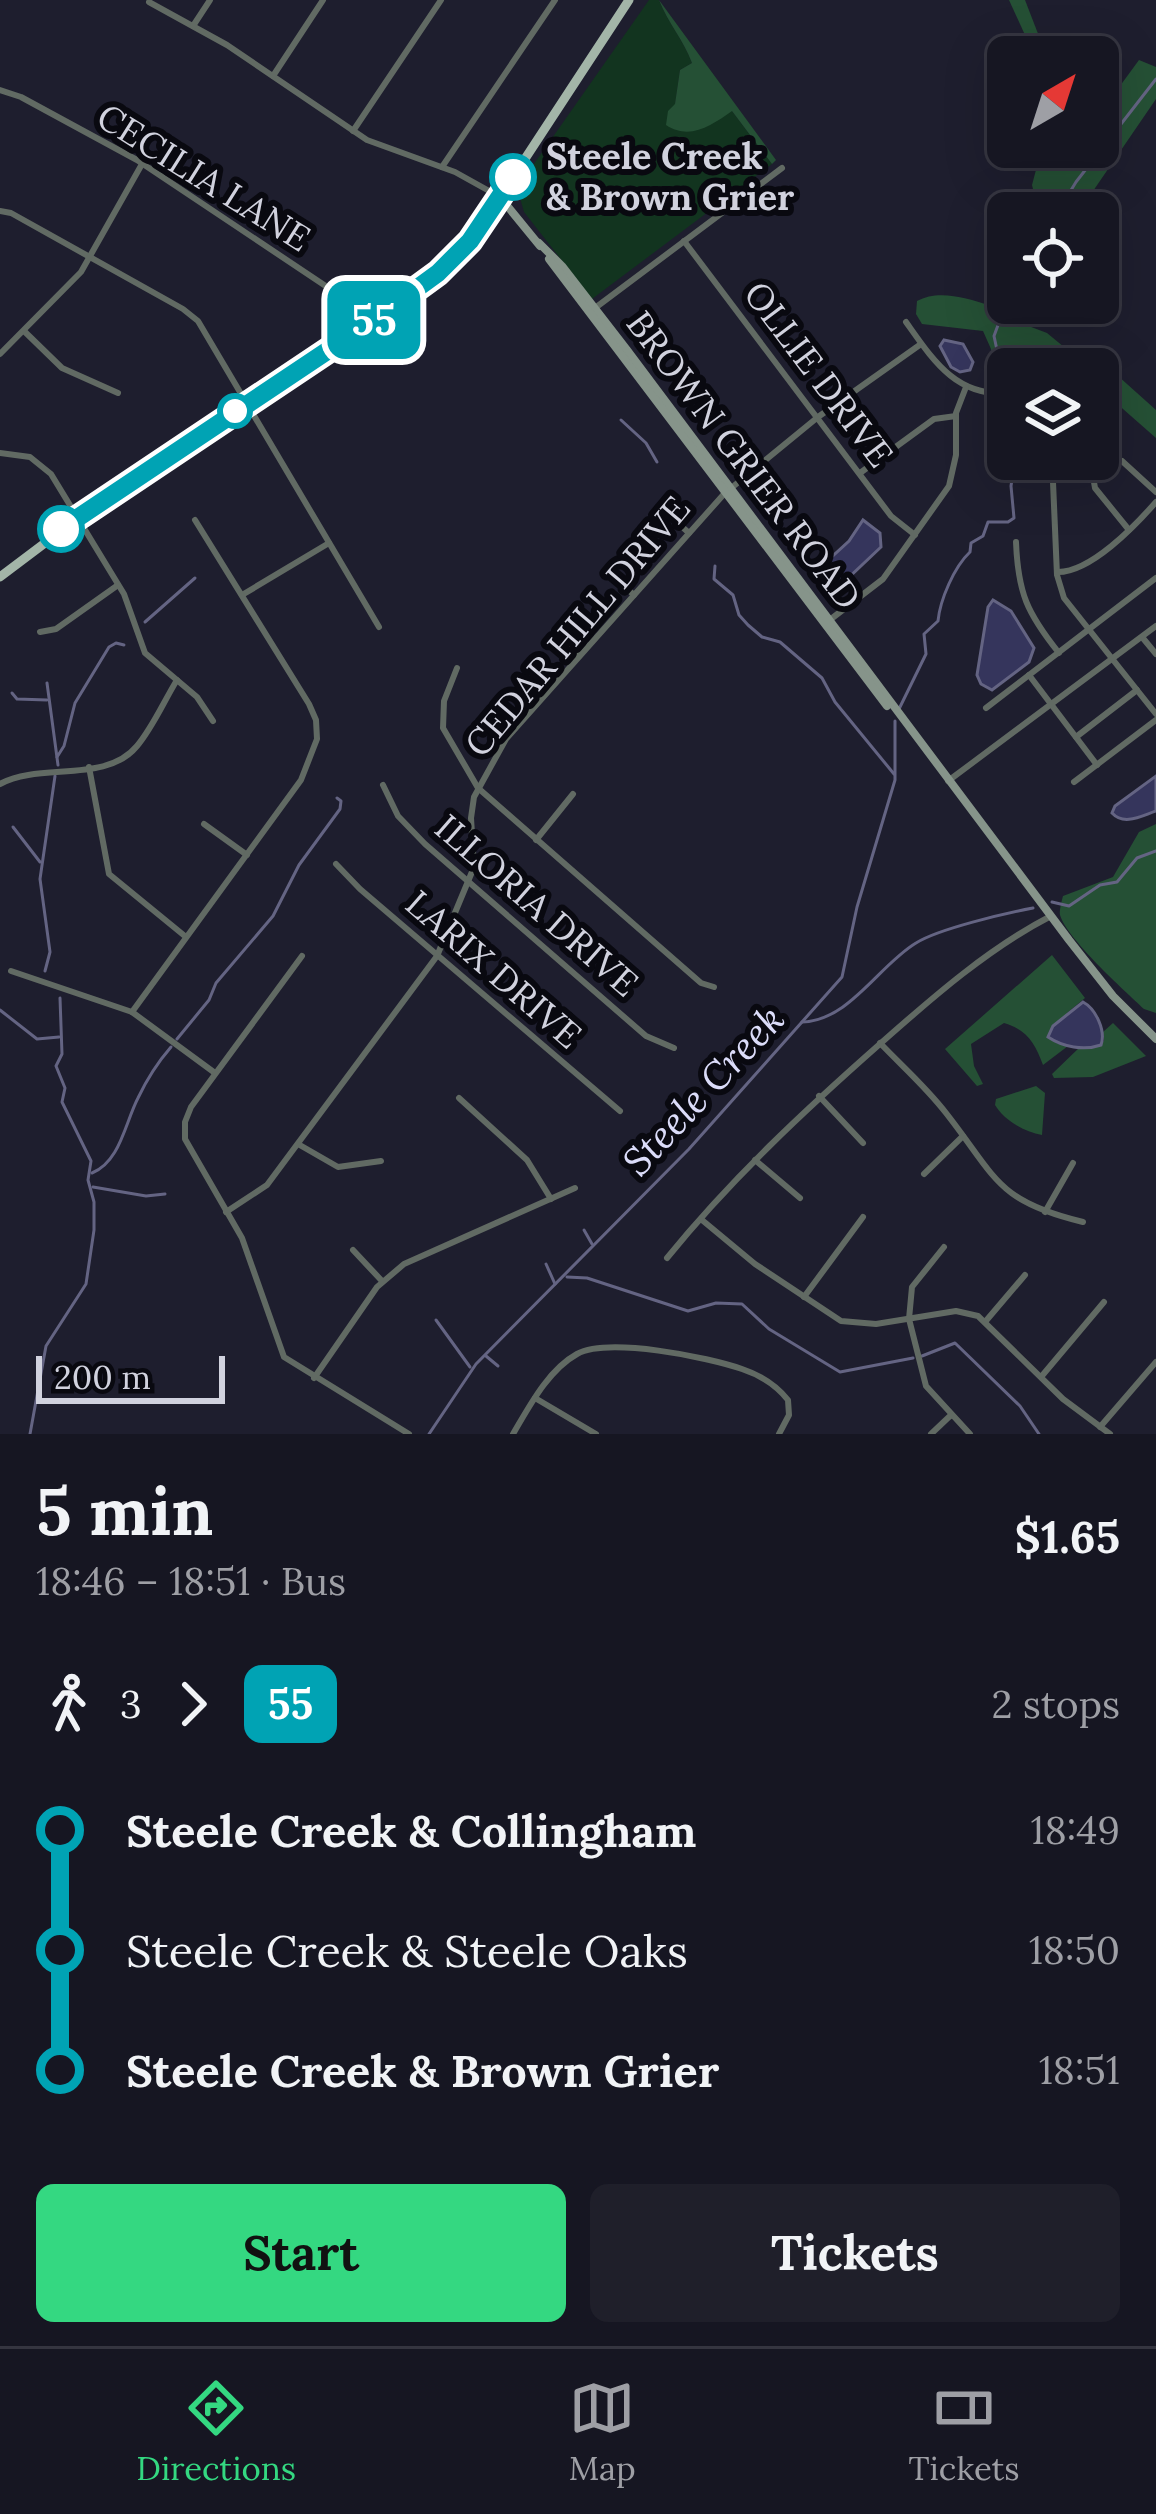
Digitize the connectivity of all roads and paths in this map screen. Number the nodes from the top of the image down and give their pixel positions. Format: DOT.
graph roads {
  1 [pos="209,0"];
  2 [pos="322,0"];
  3 [pos="441,0"];
  4 [pos="555,0"];
  5 [pos="629,0"];
  6 [pos="149,2"];
  7 [pos="193,26"];
  8 [pos="273,76"];
  9 [pos="0,90"];
  10 [pos="353,130"];
  11 [pos="142,164"];
  12 [pos="442,167"];
  13 [pos="782,168"];
  14 [pos="500,197"];
  15 [pos="0,211"];
  16 [pos="684,241"];
  17 [pos="538,243"];
  18 [pos="89,257"];
  19 [pos="595,308"];
  20 [pos="375,319"];
  21 [pos="906,322"];
  22 [pos="24,331"];
  23 [pos="921,344"];
  24 [pos="0,354"];
  25 [pos="966,387"];
  26 [pos="118,393"];
  27 [pos="987,394"];
  28 [pos="248,403"];
  29 [pos="956,416"];
  30 [pos="818,417"];
  31 [pos="0,453"];
  32 [pos="1119,461"];
  33 [pos="860,473"];
  34 [pos="1053,480"];
  35 [pos="1095,480"];
  36 [pos="728,490"];
  37 [pos="1156,492"];
  38 [pos="1156,502"];
  39 [pos="669,515"];
  40 [pos="75,519"];
  41 [pos="195,520"];
  42 [pos="1129,530"];
  43 [pos="689,533"];
  44 [pos="915,535"];
  45 [pos="1016,542"];
  46 [pos="329,543"];
  47 [pos="769,554"];
  48 [pos="1057,572"];
  49 [pos="0,577"];
  50 [pos="614,577"];
  51 [pos="1156,578"];
  52 [pos="118,585"];
  53 [pos="242,595"];
  54 [pos="634,595"];
  55 [pos="832,619"];
  56 [pos="1156,626"];
  57 [pos="379,627"];
  58 [pos="1089,629"];
  59 [pos="40,632"];
  60 [pos="1142,637"];
  61 [pos="560,639"];
  62 [pos="1059,653"];
  63 [pos="1156,654"];
  64 [pos="579,656"];
  65 [pos="1112,659"];
  66 [pos="457,668"];
  67 [pos="1029,675"];
  68 [pos="177,680"];
  69 [pos="1137,690"];
  70 [pos="1053,705"];
  71 [pos="986,708"];
  72 [pos="897,715"];
  73 [pos="1156,717"];
  74 [pos="213,722"];
  75 [pos="1076,737"];
  76 [pos="1097,765"];
  77 [pos="89,767"];
  78 [pos="948,781"];
  79 [pos="1075,782"];
  80 [pos="0,784"];
  81 [pos="383,784"];
  82 [pos="478,788"];
  83 [pos="573,794"];
  84 [pos="204,824"];
  85 [pos="536,840"];
  86 [pos="247,855"];
  87 [pos="336,864"];
  88 [pos="469,882"];
  89 [pos="1051,916"];
  90 [pos="186,937"];
  91 [pos="302,956"];
  92 [pos="437,956"];
  93 [pos="11,971"];
  94 [pos="714,987"];
  95 [pos="132,1012"];
  96 [pos="1156,1039"];
  97 [pos="880,1043"];
  98 [pos="674,1048"];
  99 [pos="215,1073"];
  100 [pos="820,1096"];
  101 [pos="459,1098"];
  102 [pos="620,1111"];
  103 [pos="963,1136"];
  104 [pos="863,1143"];
  105 [pos="298,1144"];
  106 [pos="755,1160"];
  107 [pos="381,1161"];
  108 [pos="1073,1163"];
  109 [pos="924,1174"];
  110 [pos="575,1188"];
  111 [pos="551,1198"];
  112 [pos="800,1198"];
  113 [pos="226,1212"];
  114 [pos="1045,1212"];
  115 [pos="863,1217"];
  116 [pos="702,1220"];
  117 [pos="1083,1222"];
  118 [pos="944,1247"];
  119 [pos="353,1250"];
  120 [pos="667,1258"];
  121 [pos="1025,1275"];
  122 [pos="382,1282"];
  123 [pos="804,1297"];
  124 [pos="1104,1303"];
  125 [pos="909,1319"];
  126 [pos="986,1322"];
  127 [pos="1156,1361"];
  128 [pos="1041,1376"];
  129 [pos="314,1378"];
  130 [pos="536,1398"];
  131 [pos="951,1415"];
  132 [pos="1100,1427"];
  133 [pos="409,1434"];
  134 [pos="513,1434"];
  135 [pos="596,1434"];
  136 [pos="779,1434"];
  137 [pos="931,1434"];
  138 [pos="970,1434"];
  139 [pos="1110,1434"];
  1 -- 7 [label="street"];
  2 -- 8 [label="street"];
  3 -- 10 [label="street"];
  4 -- 12 [label="street"];
  5 -- 14 [label="main road"];
  6 -- 7 [label="street, BROWN GRIER ROAD"];
  7 -- 8 [label="street, BROWN GRIER ROAD"];
  8 -- 10 [label="street, BROWN GRIER ROAD"];
  9 -- 11 [label="street, CECILIA LANE"];
  10 -- 12 [label="street, BROWN GRIER ROAD"];
  11 -- 18 [label="street"];
  11 -- 20 [label="street, CECILIA LANE"];
  12 -- 14 [label="street, BROWN GRIER ROAD"];
  13 -- 16 [label="street"];
  14 -- 17 [label="main road, BROWN GRIER ROAD"];
  14 -- 20 [label="main road"];
  15 -- 18 [label="street"];
  16 -- 19 [label="street"];
  16 -- 30 [label="street, OLLIE DRIVE"];
  17 -- 19 [label="main road, BROWN GRIER ROAD"];
  17 -- 36 [label="main road, BROWN GRIER ROAD"];
  18 -- 22 [label="street"];
  18 -- 28 [label="street"];
  19 -- 36 [label="main road, BROWN GRIER ROAD"];
  20 -- 28 [label="main road"];
  21 -- 23 [label="street"];
  22 -- 24 [label="street"];
  22 -- 26 [label="street"];
  23 -- 25 [label="street"];
  23 -- 30 [label="street, CEDAR HILL DRIVE"];
  25 -- 27 [label="street"];
  25 -- 29 [label="street"];
  28 -- 40 [label="main road"];
  28 -- 46 [label="street"];
  29 -- 33 [label="street"];
  29 -- 44 [label="street"];
  30 -- 33 [label="street, OLLIE DRIVE"];
  30 -- 36 [label="street, CEDAR HILL DRIVE"];
  31 -- 40 [label="street"];
  32 -- 37 [label="street"];
  33 -- 44 [label="street, OLLIE DRIVE"];
  34 -- 48 [label="street"];
  35 -- 42 [label="street"];
  36 -- 43 [label="street, CEDAR HILL DRIVE"];
  36 -- 47 [label="main road, BROWN GRIER ROAD"];
  36 -- 55 [label="main road, BROWN GRIER ROAD"];
  38 -- 42 [label="street"];
  39 -- 43 [label="street"];
  40 -- 49 [label="main road"];
  40 -- 52 [label="street"];
  41 -- 53 [label="street"];
  42 -- 48 [label="street"];
  43 -- 54 [label="street, CEDAR HILL DRIVE"];
  44 -- 55 [label="street"];
  45 -- 62 [label="street"];
  46 -- 53 [label="street"];
  46 -- 57 [label="street"];
  47 -- 55 [label="main road"];
  47 -- 72 [label="main road, BROWN GRIER ROAD"];
  48 -- 58 [label="street"];
  50 -- 54 [label="street"];
  51 -- 58 [label="street"];
  52 -- 59 [label="street"];
  52 -- 68 [label="street"];
  53 -- 86 [label="street"];
  54 -- 64 [label="street, CEDAR HILL DRIVE"];
  55 -- 72 [label="main road, BROWN GRIER ROAD"];
  56 -- 60 [label="street"];
  58 -- 62 [label="street"];
  58 -- 65 [label="street"];
  60 -- 63 [label="street"];
  60 -- 65 [label="street"];
  61 -- 64 [label="street"];
  62 -- 67 [label="street"];
  64 -- 82 [label="street, CEDAR HILL DRIVE"];
  65 -- 69 [label="street"];
  65 -- 70 [label="street"];
  66 -- 82 [label="street"];
  67 -- 70 [label="street"];
  67 -- 71 [label="street"];
  68 -- 74 [label="street"];
  68 -- 77 [label="street"];
  69 -- 73 [label="street"];
  69 -- 75 [label="street"];
  70 -- 75 [label="street"];
  70 -- 78 [label="street"];
  72 -- 78 [label="main road, BROWN GRIER ROAD"];
  73 -- 76 [label="street"];
  75 -- 76 [label="street"];
  76 -- 79 [label="street"];
  77 -- 80 [label="street"];
  77 -- 90 [label="street"];
  78 -- 89 [label="main road, BROWN GRIER ROAD"];
  81 -- 88 [label="street, ILLORIA DRIVE"];
  82 -- 85 [label="street"];
  82 -- 88 [label="street, CEDAR HILL DRIVE"];
  83 -- 85 [label="street"];
  84 -- 86 [label="street"];
  85 -- 94 [label="street"];
  86 -- 90 [label="street"];
  87 -- 92 [label="street, LARIX DRIVE"];
  88 -- 92 [label="street, CEDAR HILL DRIVE"];
  88 -- 98 [label="street, ILLORIA DRIVE"];
  89 -- 96 [label="main road, BROWN GRIER ROAD"];
  89 -- 97 [label="street"];
  90 -- 95 [label="street"];
  91 -- 99 [label="street"];
  92 -- 102 [label="street, LARIX DRIVE"];
  92 -- 105 [label="street, CEDAR HILL DRIVE"];
  93 -- 95 [label="street"];
  95 -- 99 [label="street"];
  97 -- 100 [label="street"];
  97 -- 103 [label="street"];
  99 -- 113 [label="street"];
  100 -- 104 [label="street"];
  100 -- 106 [label="street"];
  101 -- 111 [label="street"];
  103 -- 109 [label="street"];
  103 -- 114 [label="street"];
  105 -- 107 [label="street"];
  105 -- 113 [label="street, CEDAR HILL DRIVE"];
  106 -- 112 [label="street"];
  106 -- 116 [label="street"];
  108 -- 114 [label="street"];
  110 -- 111 [label="street"];
  111 -- 122 [label="street"];
  113 -- 129 [label="street"];
  114 -- 117 [label="street"];
  115 -- 123 [label="street"];
  116 -- 120 [label="street"];
  116 -- 123 [label="street"];
  118 -- 125 [label="street"];
  119 -- 122 [label="street"];
  121 -- 126 [label="street"];
  122 -- 129 [label="street"];
  123 -- 125 [label="street"];
  124 -- 128 [label="street"];
  125 -- 126 [label="street"];
  125 -- 131 [label="street"];
  126 -- 128 [label="street"];
  127 -- 132 [label="street"];
  128 -- 132 [label="street"];
  129 -- 133 [label="street"];
  130 -- 134 [label="street"];
  130 -- 135 [label="street"];
  130 -- 136 [label="street"];
  131 -- 137 [label="street"];
  131 -- 138 [label="street"];
  132 -- 139 [label="street"];
}
